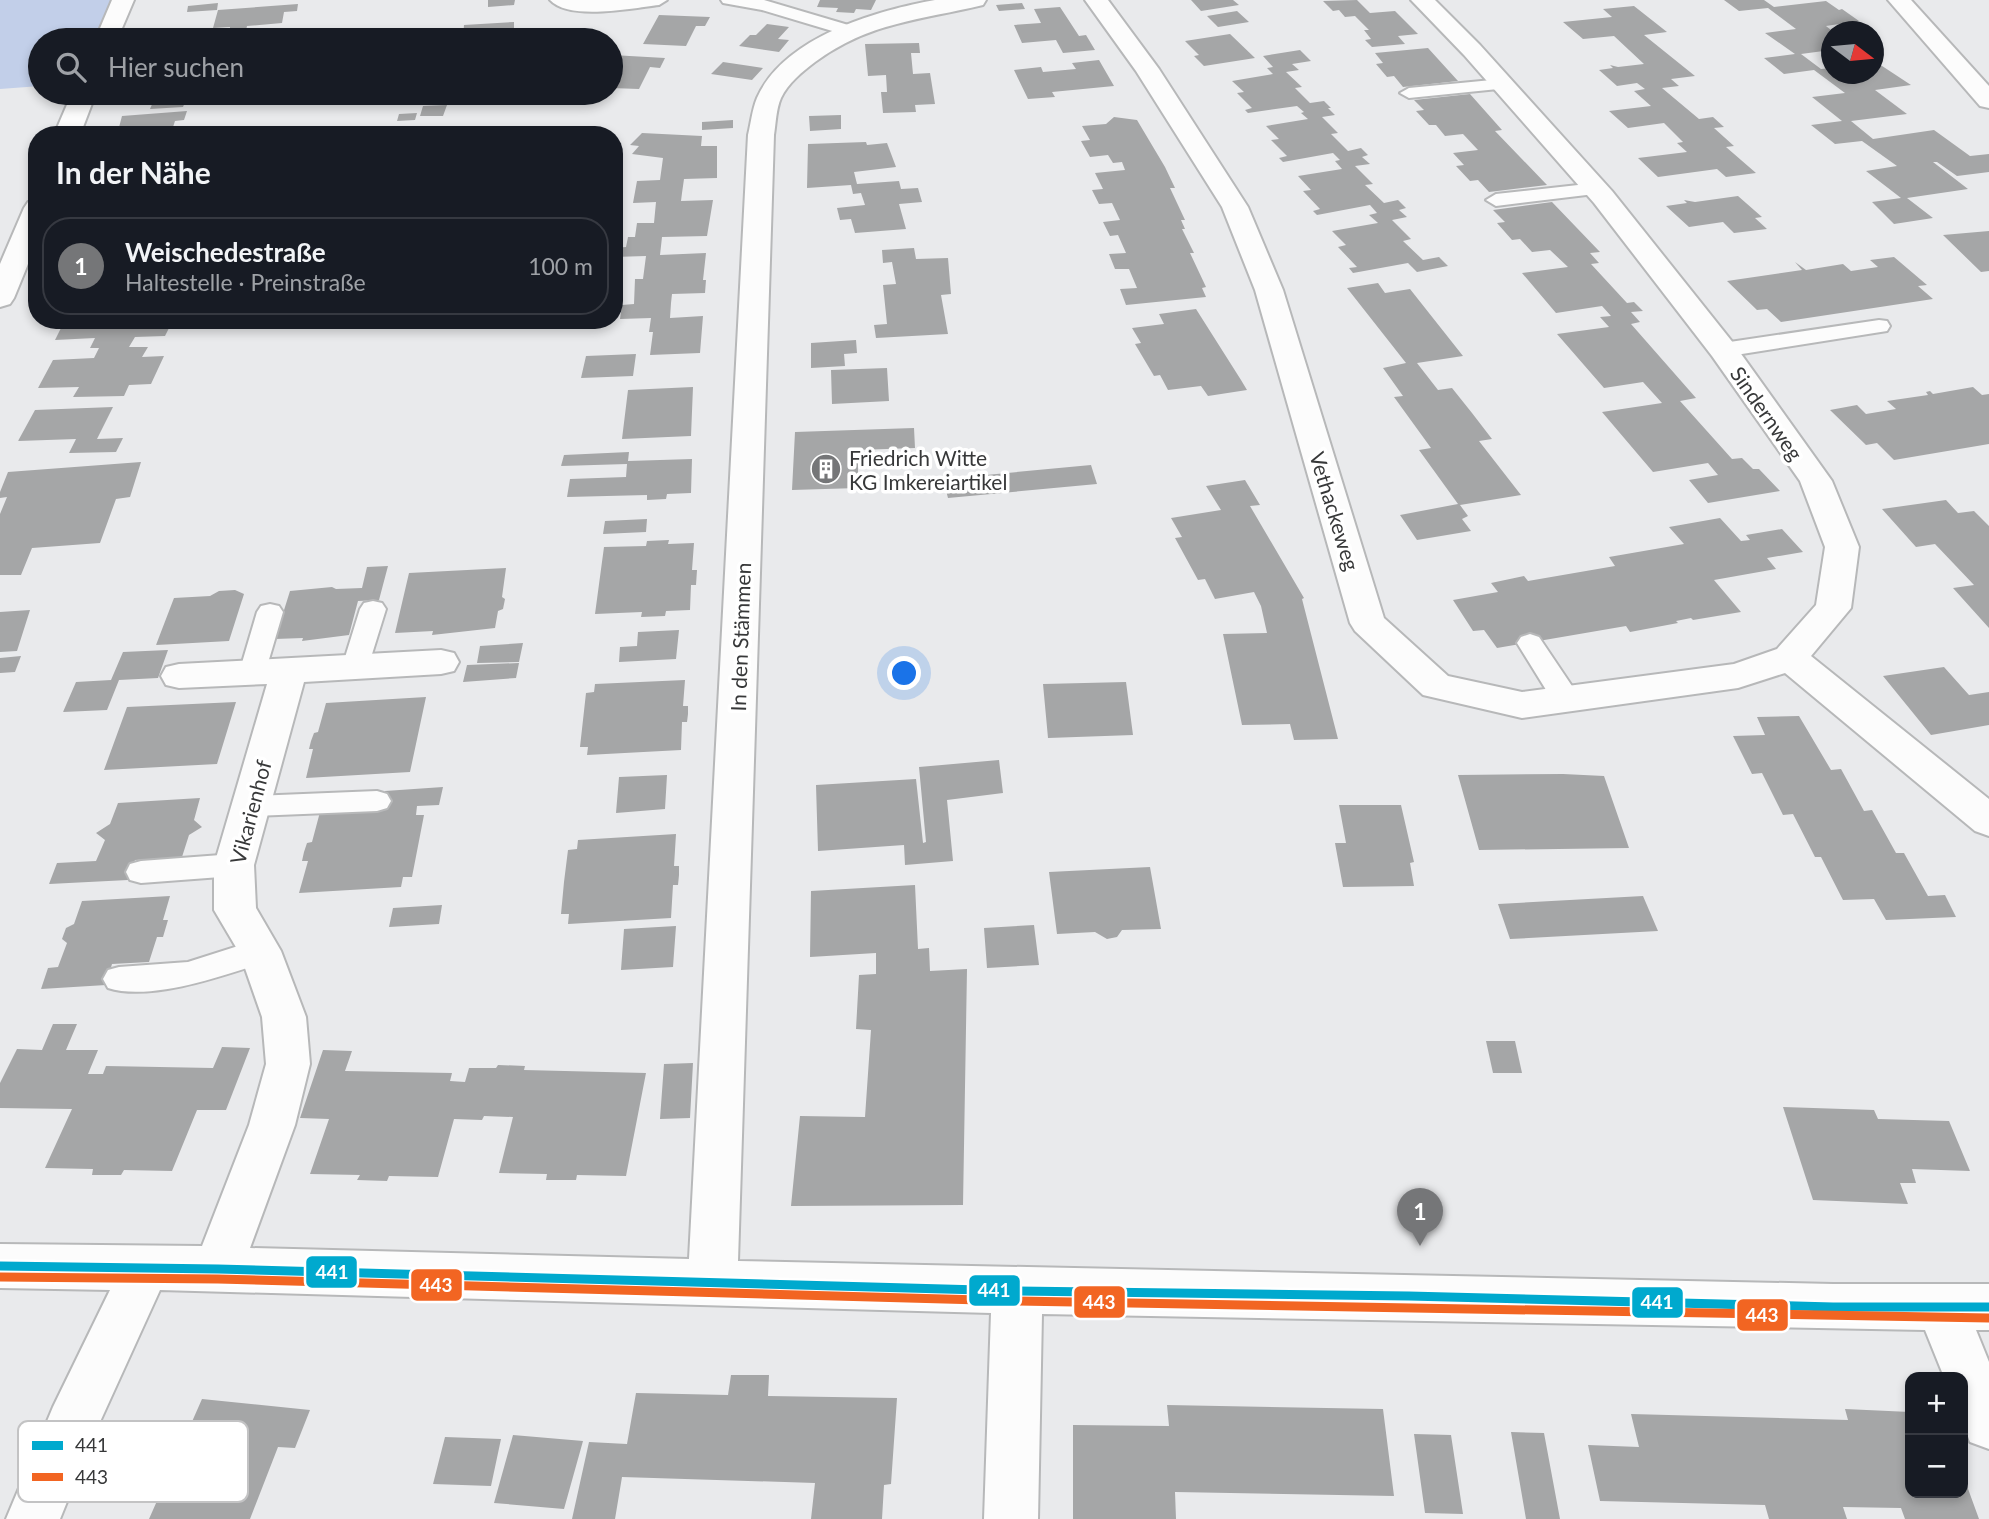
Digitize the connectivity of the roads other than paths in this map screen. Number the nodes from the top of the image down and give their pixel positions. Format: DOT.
graph roads {
  1 [pos="122,0"];
  2 [pos="558,0"];
  3 [pos="659,0"];
  4 [pos="729,0"];
  5 [pos="975,0"];
  6 [pos="1096,0"];
  7 [pos="1422,0"];
  8 [pos="1899,0"];
  9 [pos="111,28"];
  10 [pos="849,31"];
  11 [pos="1502,84"];
  12 [pos="1409,93"];
  13 [pos="1989,101"];
  14 [pos="79,105"];
  15 [pos="71,126"];
  16 [pos="1595,189"];
  17 [pos="1496,200"];
  18 [pos="28,230"];
  19 [pos="0,298"];
  20 [pos="1879,326"];
  21 [pos="1723,350"];
  22 [pos="373,609"];
  23 [pos="270,612"];
  24 [pos="1530,643"];
  25 [pos="1790,658"];
  26 [pos="441,662"];
  27 [pos="355,667"];
  28 [pos="270,672"];
  29 [pos="179,676"];
  30 [pos="1566,699"];
  31 [pos="377,801"];
  32 [pos="251,806"];
  33 [pos="1989,821"];
  34 [pos="234,865"];
  35 [pos="141,872"];
  36 [pos="260,951"];
  37 [pos="119,979"];
  38 [pos="0,1266"];
  39 [pos="146,1268"];
  40 [pos="218,1269"];
  41 [pos="713,1282"];
  42 [pos="1017,1291"];
  43 [pos="1965,1307"];
  44 [pos="74,1421"];
  45 [pos="1989,1424"];
  46 [pos="40,1502"];
  47 [pos="33,1519"];
  48 [pos="1011,1519"];
  1 -- 9 [label="street"];
  2 -- 3 [label="lane"];
  4 -- 10 [label="lane"];
  5 -- 10 [label="street, In den Stämmen"];
  6 -- 30 [label="street, Vethackeweg"];
  7 -- 11 [label="street, Sindernweg"];
  8 -- 13 [label="street"];
  10 -- 41 [label="street, In den Stämmen"];
  11 -- 12 [label="lane"];
  11 -- 16 [label="street, Sindernweg"];
  14 -- 15 [label="street"];
  16 -- 17 [label="lane"];
  16 -- 21 [label="street, Sindernweg"];
  18 -- 19 [label="street"];
  20 -- 21 [label="lane"];
  21 -- 25 [label="street, Sindernweg"];
  22 -- 27 [label="lane"];
  23 -- 28 [label="lane"];
  24 -- 30 [label="lane"];
  25 -- 30 [label="street, Vethackeweg"];
  25 -- 33 [label="street"];
  26 -- 27 [label="street"];
  27 -- 28 [label="street"];
  28 -- 29 [label="street"];
  28 -- 32 [label="street, Vikarienhof"];
  31 -- 32 [label="lane"];
  32 -- 34 [label="street, Vikarienhof"];
  34 -- 35 [label="lane"];
  34 -- 36 [label="street, Vikarienhof"];
  36 -- 37 [label="lane"];
  36 -- 40 [label="street, Vikarienhof"];
  38 -- 39 [label="street"];
  39 -- 40 [label="street"];
  39 -- 44 [label="street"];
  40 -- 41 [label="street"];
  41 -- 42 [label="street"];
  42 -- 43 [label="street"];
  42 -- 48 [label="street"];
  43 -- 45 [label="street"];
  46 -- 47 [label="street"];
}
